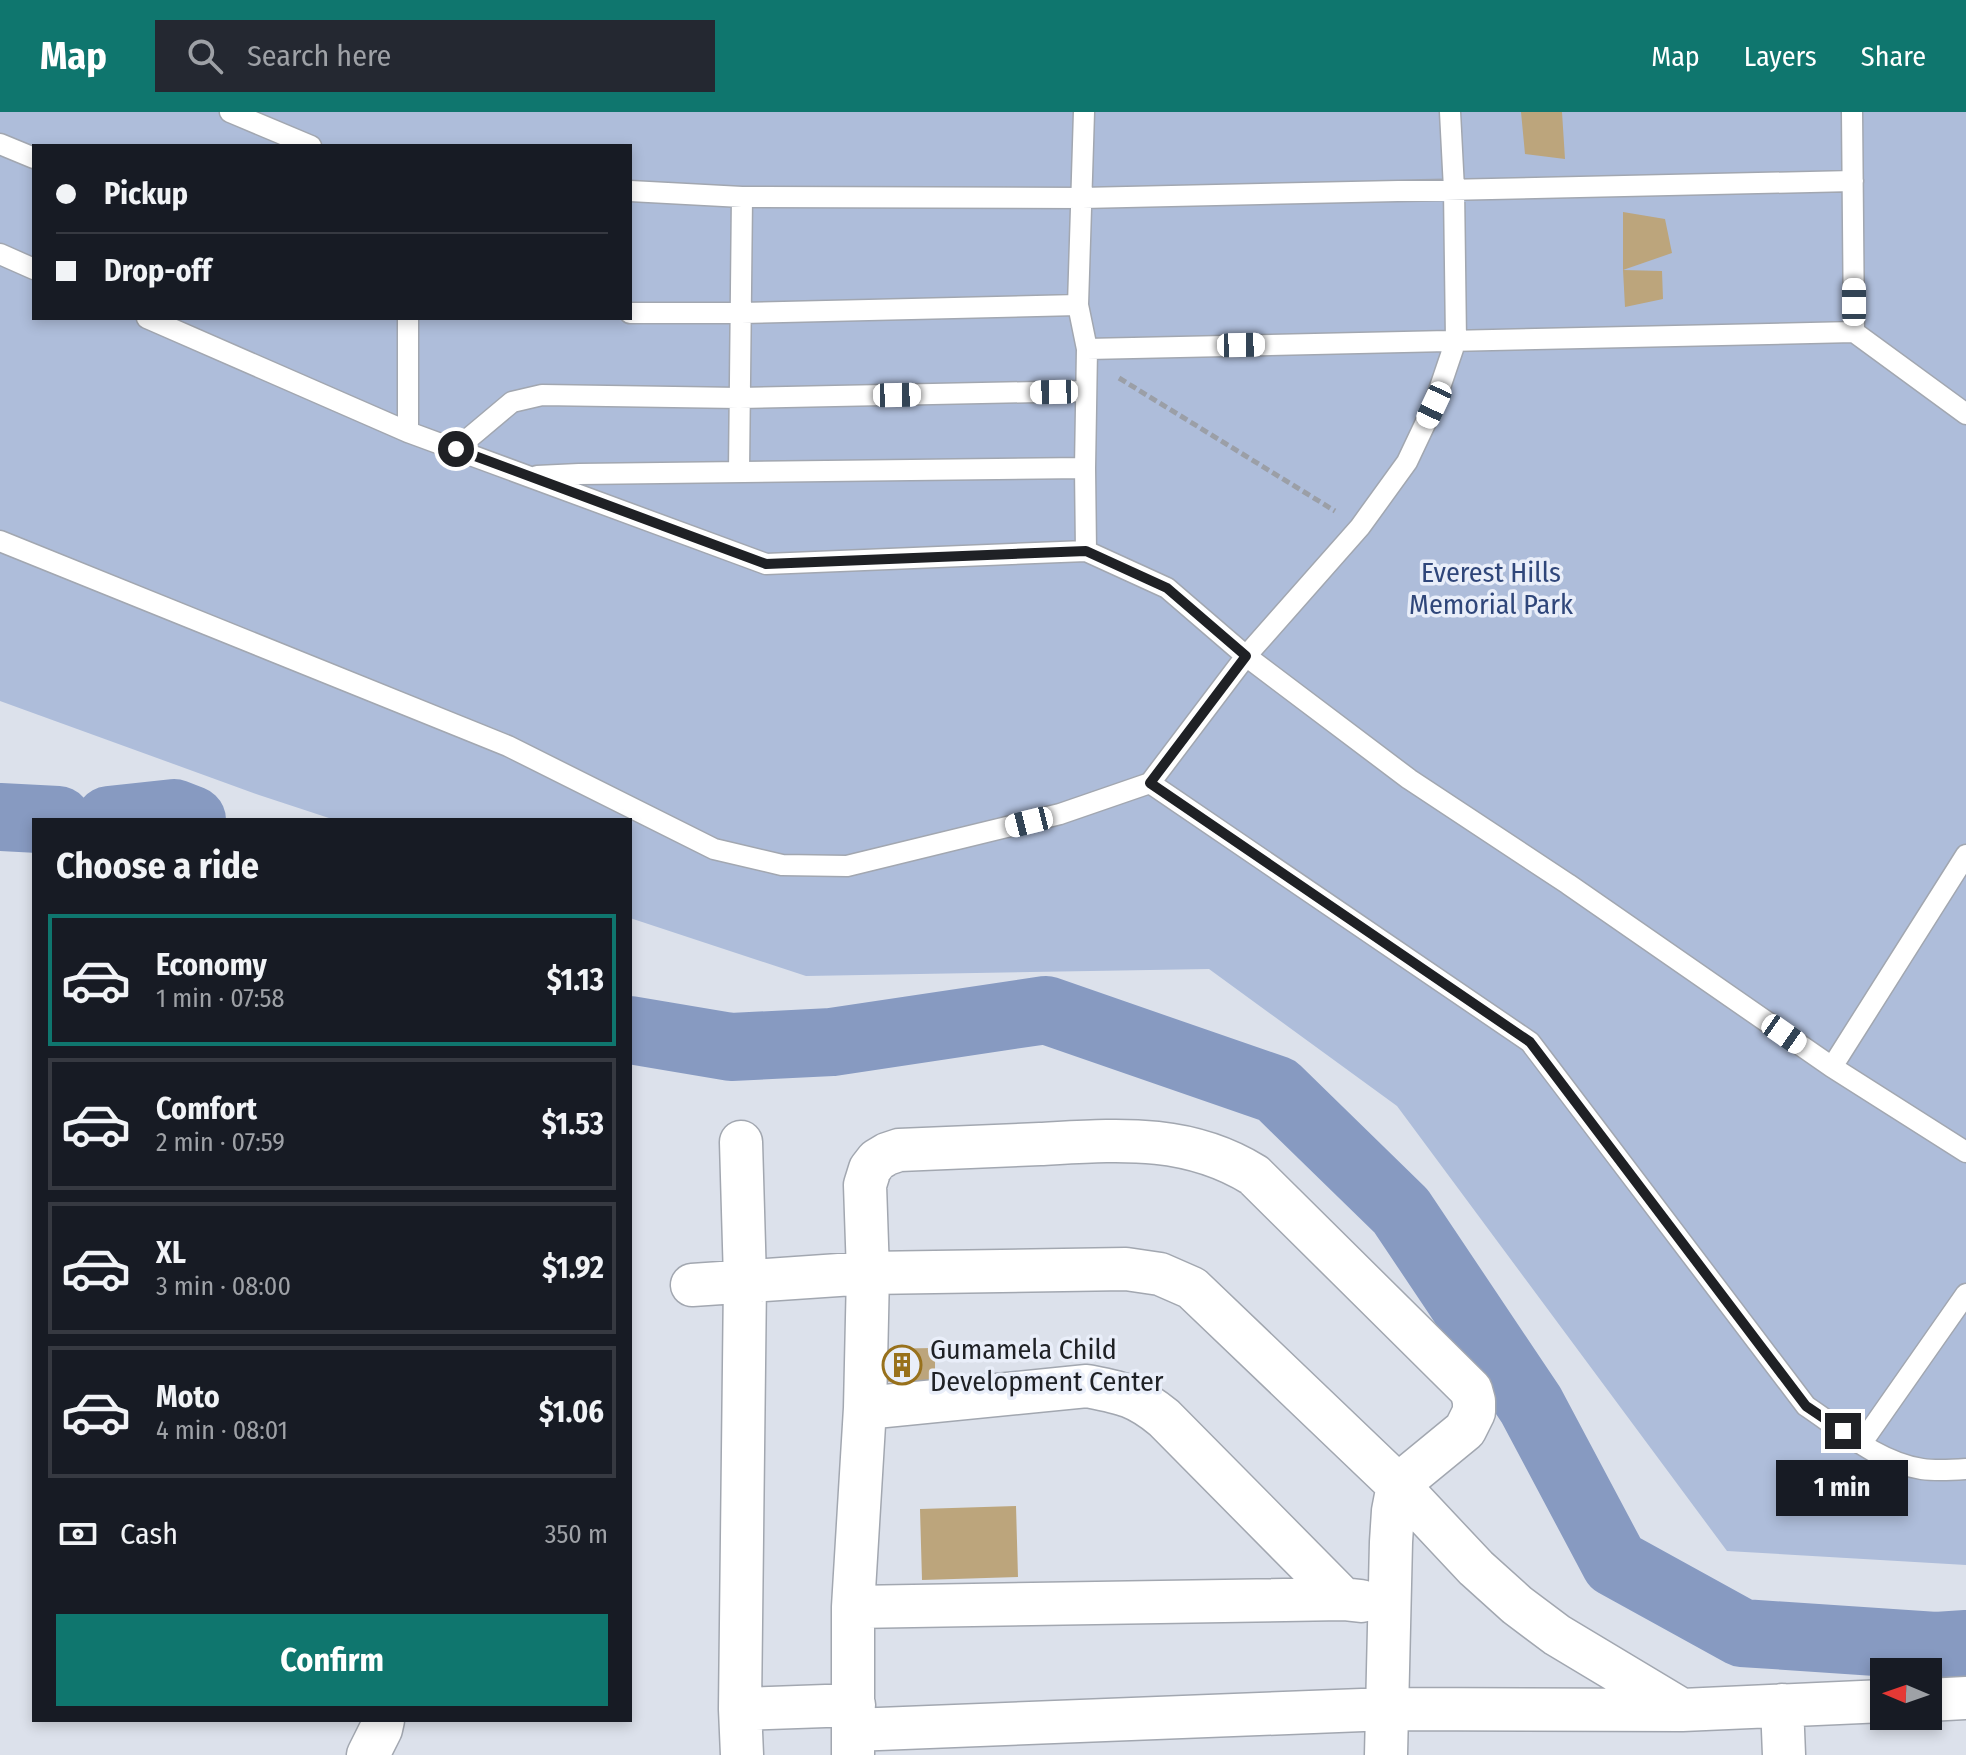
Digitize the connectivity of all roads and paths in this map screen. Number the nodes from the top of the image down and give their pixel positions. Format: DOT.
graph roads {
  1 [pos="230,112"];
  2 [pos="1084,112"];
  3 [pos="1450,112"];
  4 [pos="1852,112"];
  5 [pos="0,144"];
  6 [pos="306,144"];
  7 [pos="32,157"];
  8 [pos="1853,181"];
  9 [pos="1454,189"];
  10 [pos="632,191"];
  11 [pos="742,197"];
  12 [pos="1082,198"];
  13 [pos="0,254"];
  14 [pos="32,268"];
  15 [pos="1078,305"];
  16 [pos="632,313"];
  17 [pos="741,313"];
  18 [pos="152,320"];
  19 [pos="408,320"];
  20 [pos="1854,332"];
  21 [pos="1456,340"];
  22 [pos="1087,349"];
  23 [pos="1086,383"];
  24 [pos="739,398"];
  25 [pos="1966,414"];
  26 [pos="408,432"];
  27 [pos="456,449"];
  28 [pos="1085,468"];
  29 [pos="739,471"];
  30 [pos="529,477"];
  31 [pos="1360,527"];
  32 [pos="0,541"];
  33 [pos="1086,551"];
  34 [pos="1246,656"];
  35 [pos="1150,783"];
  36 [pos="1966,855"];
  37 [pos="1832,1067"];
  38 [pos="741,1142"];
  39 [pos="1966,1152"];
  40 [pos="868,1273"];
  41 [pos="745,1280"];
  42 [pos="692,1285"];
  43 [pos="1966,1294"];
  44 [pos="865,1408"];
  45 [pos="1861,1444"];
  46 [pos="1966,1469"];
  47 [pos="1398,1485"];
  48 [pos="1343,1599"];
  49 [pos="1390,1603"];
  50 [pos="853,1607"];
  51 [pos="1966,1698"];
  52 [pos="1942,1699"];
  53 [pos="1870,1702"];
  54 [pos="1782,1705"];
  55 [pos="740,1709"];
  56 [pos="1388,1709"];
  57 [pos="1682,1710"];
  58 [pos="383,1722"];
  59 [pos="854,1730"];
  60 [pos="368,1755"];
  61 [pos="742,1755"];
  62 [pos="1386,1755"];
  63 [pos="1784,1755"];
  1 -- 6 [label="lane"];
  2 -- 12 [label="lane"];
  3 -- 9 [label="lane"];
  4 -- 8 [label="lane"];
  5 -- 7 [label="lane"];
  8 -- 9 [label="lane"];
  8 -- 20 [label="lane"];
  9 -- 12 [label="lane"];
  9 -- 21 [label="lane"];
  10 -- 11 [label="lane"];
  11 -- 12 [label="lane"];
  11 -- 17 [label="lane"];
  12 -- 15 [label="lane"];
  13 -- 14 [label="lane"];
  15 -- 17 [label="lane"];
  15 -- 22 [label="lane"];
  16 -- 17 [label="lane"];
  17 -- 24 [label="lane"];
  18 -- 26 [label="lane"];
  19 -- 26 [label="lane"];
  20 -- 21 [label="lane"];
  20 -- 25 [label="lane"];
  21 -- 22 [label="lane"];
  21 -- 31 [label="lane"];
  22 -- 23 [label="lane"];
  23 -- 24 [label="lane"];
  23 -- 28 [label="lane"];
  23 -- 31 [label="path"];
  24 -- 27 [label="lane"];
  24 -- 29 [label="lane"];
  26 -- 27 [label="lane"];
  27 -- 30 [label="lane"];
  28 -- 29 [label="lane"];
  28 -- 33 [label="lane"];
  29 -- 30 [label="lane"];
  30 -- 33 [label="lane"];
  31 -- 34 [label="lane"];
  32 -- 35 [label="lane"];
  33 -- 34 [label="lane"];
  34 -- 35 [label="lane"];
  34 -- 37 [label="lane"];
  35 -- 45 [label="lane"];
  36 -- 37 [label="lane"];
  37 -- 39 [label="lane"];
  38 -- 41 [label="street"];
  40 -- 41 [label="street"];
  40 -- 44 [label="street"];
  40 -- 47 [label="street"];
  40 -- 47 [label="street"];
  41 -- 42 [label="street"];
  41 -- 55 [label="street"];
  43 -- 45 [label="lane"];
  44 -- 48 [label="street"];
  44 -- 50 [label="street"];
  45 -- 46 [label="lane"];
  47 -- 49 [label="street"];
  47 -- 57 [label="street"];
  48 -- 49 [label="street"];
  48 -- 50 [label="street"];
  49 -- 56 [label="street"];
  50 -- 59 [label="street"];
  51 -- 52 [label="street"];
  53 -- 54 [label="street"];
  54 -- 57 [label="street"];
  54 -- 63 [label="street"];
  55 -- 59 [label="street"];
  55 -- 61 [label="street"];
  56 -- 57 [label="street"];
  56 -- 59 [label="street"];
  56 -- 62 [label="street"];
  58 -- 60 [label="street"];
}
